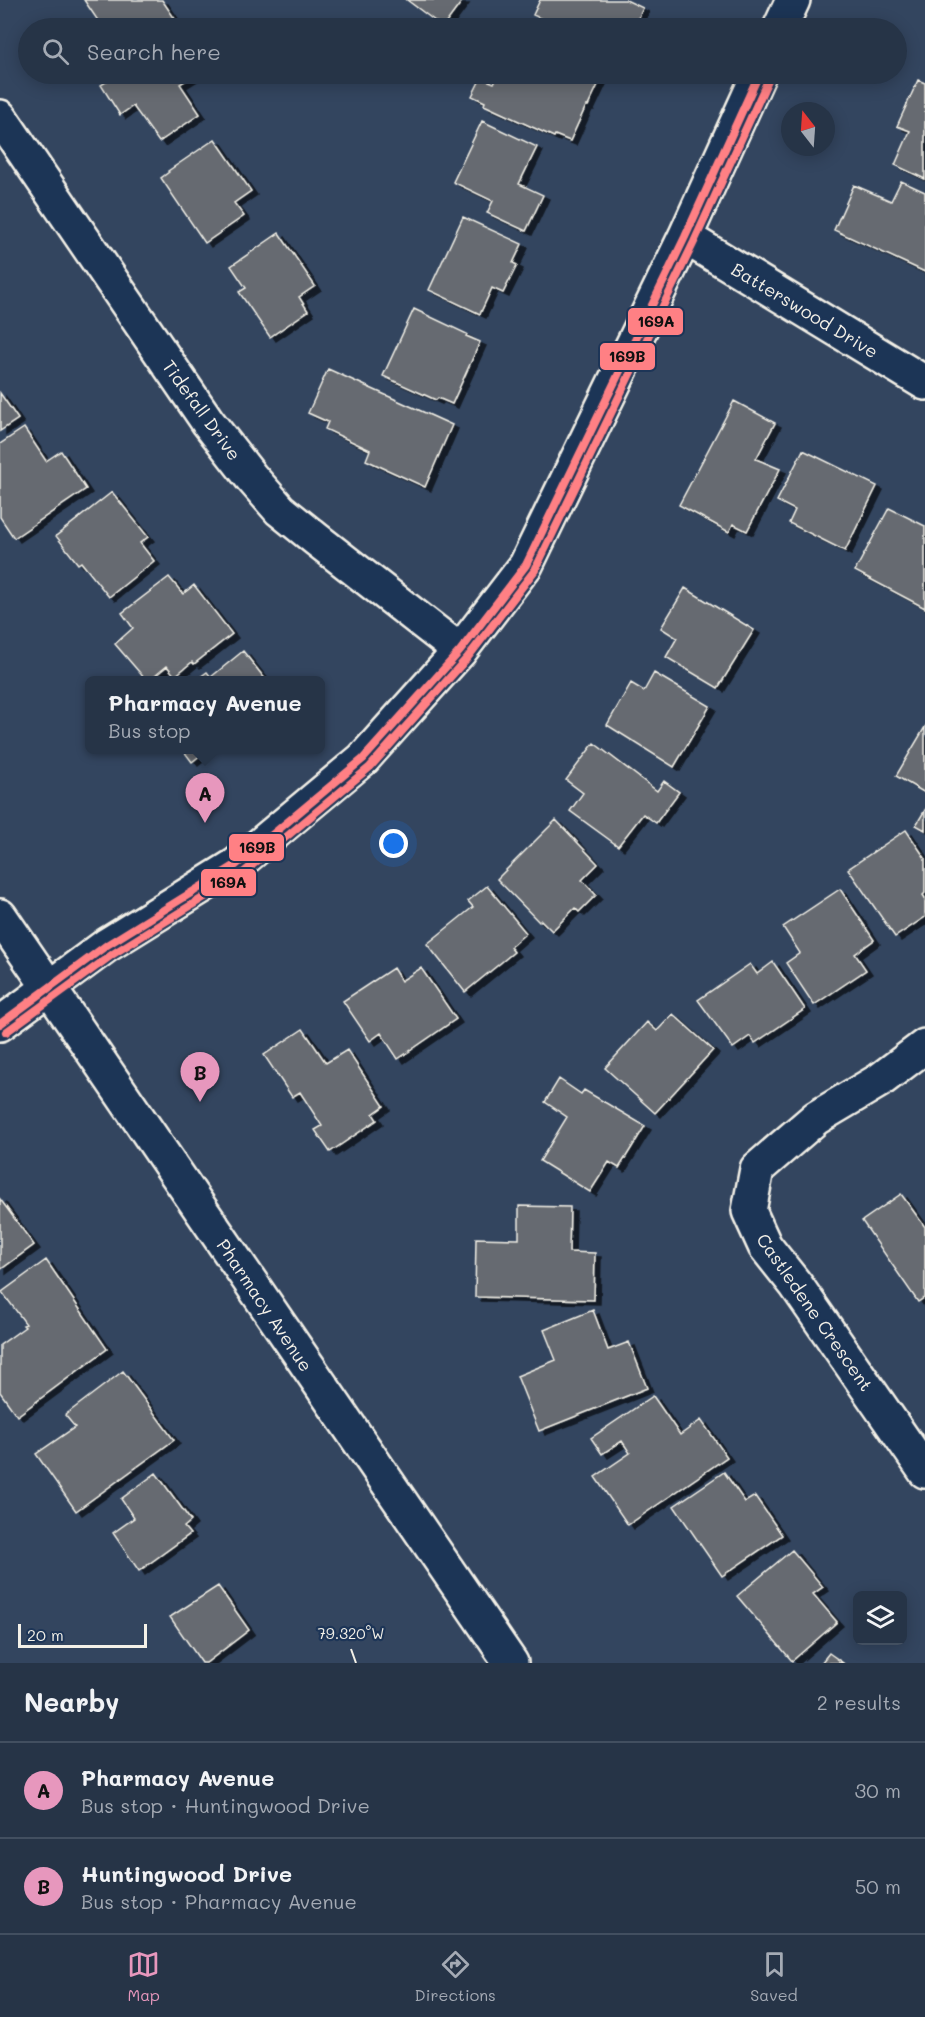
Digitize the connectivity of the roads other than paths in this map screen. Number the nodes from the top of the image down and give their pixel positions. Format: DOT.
graph roads {
  1 [pos="793,0"];
  2 [pos="785,18"];
  3 [pos="754,84"];
  4 [pos="0,117"];
  5 [pos="685,237"];
  6 [pos="925,382"];
  7 [pos="460,651"];
  8 [pos="0,916"];
  9 [pos="49,988"];
  10 [pos="0,1024"];
  11 [pos="925,1046"];
  12 [pos="925,1472"];
  13 [pos="511,1663"];
  1 -- 2 [label="street"];
  3 -- 5 [label="street"];
  4 -- 7 [label="street, Tidefall Drive"];
  5 -- 6 [label="street, Batterswood Drive"];
  5 -- 7 [label="street"];
  7 -- 9 [label="street"];
  8 -- 9 [label="street, Pharmacy Avenue"];
  9 -- 10 [label="street"];
  9 -- 13 [label="street, Pharmacy Avenue"];
  11 -- 12 [label="street, Castledene Crescent"];
}
